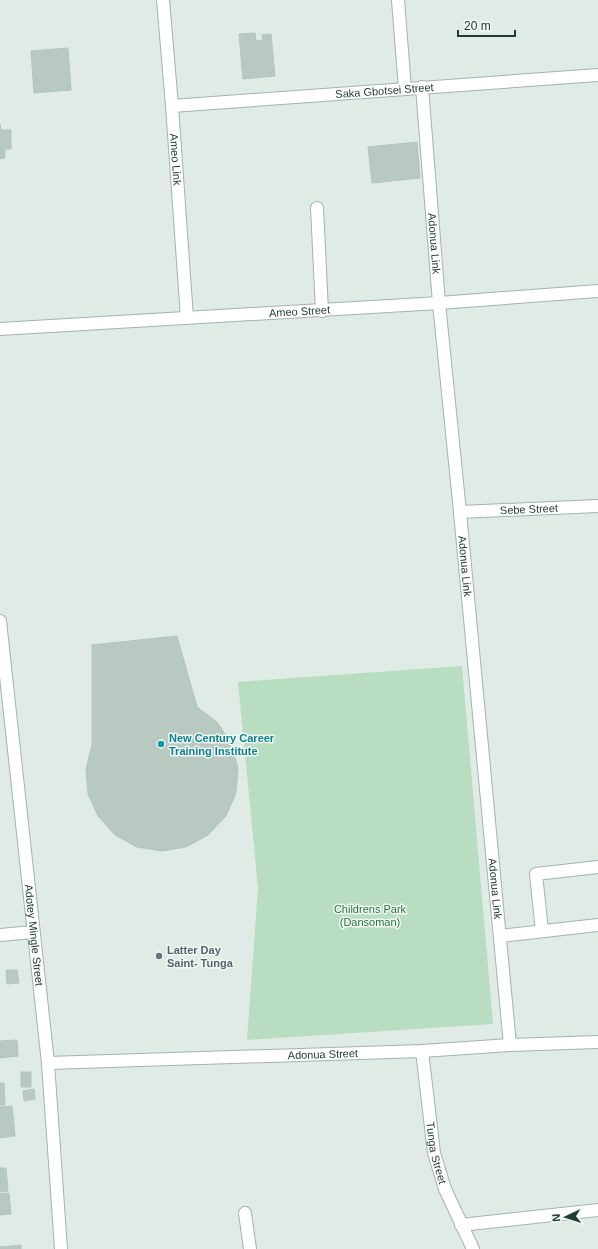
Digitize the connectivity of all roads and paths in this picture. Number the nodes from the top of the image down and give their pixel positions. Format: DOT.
graph roads {
  1 [pos="163,0"];
  2 [pos="398,0"];
  3 [pos="598,75"];
  4 [pos="422,88"];
  5 [pos="405,89"];
  6 [pos="172,106"];
  7 [pos="317,208"];
  8 [pos="598,292"];
  9 [pos="439,303"];
  10 [pos="322,311"];
  11 [pos="187,318"];
  12 [pos="0,329"];
  13 [pos="598,506"];
  14 [pos="460,512"];
  15 [pos="0,621"];
  16 [pos="598,867"];
  17 [pos="598,925"];
  18 [pos="542,931"];
  19 [pos="33,932"];
  20 [pos="0,935"];
  21 [pos="500,936"];
  22 [pos="598,1042"];
  23 [pos="510,1045"];
  24 [pos="422,1051"];
  25 [pos="48,1063"];
  26 [pos="598,1210"];
  27 [pos="246,1213"];
  28 [pos="461,1225"];
  29 [pos="61,1249"];
  30 [pos="250,1249"];
  31 [pos="473,1249"];
  1 -- 6 [label="street, Ameo Link"];
  2 -- 5 [label="street"];
  3 -- 4 [label="street, Saka Gbotsei Street"];
  4 -- 5 [label="street, Saka Gbotsei Street"];
  4 -- 9 [label="street, Adonua Link"];
  5 -- 6 [label="street, Saka Gbotsei Street"];
  6 -- 11 [label="street, Ameo Link"];
  7 -- 10 [label="street"];
  8 -- 9 [label="street, Ameo Street"];
  9 -- 10 [label="street, Ameo Street"];
  9 -- 14 [label="street, Adonua Link"];
  10 -- 11 [label="street, Ameo Street"];
  11 -- 12 [label="street, Ameo Street"];
  13 -- 14 [label="street, Sebe Street"];
  14 -- 21 [label="street, Adonua Link"];
  15 -- 19 [label="street, Adotey Mingle Street"];
  16 -- 18 [label="street"];
  17 -- 18 [label="street"];
  18 -- 21 [label="street"];
  19 -- 20 [label="street"];
  19 -- 25 [label="street, Adotey Mingle Street"];
  21 -- 23 [label="street, Adonua Link"];
  22 -- 23 [label="street, Adonua Street"];
  23 -- 24 [label="street, Adonua Street"];
  24 -- 25 [label="street, Adonua Street"];
  24 -- 28 [label="street, Tunga Street"];
  25 -- 29 [label="street, Adotey Mingle Street"];
  26 -- 28 [label="street"];
  27 -- 30 [label="street"];
  28 -- 31 [label="street, Tunga Street"];
}
